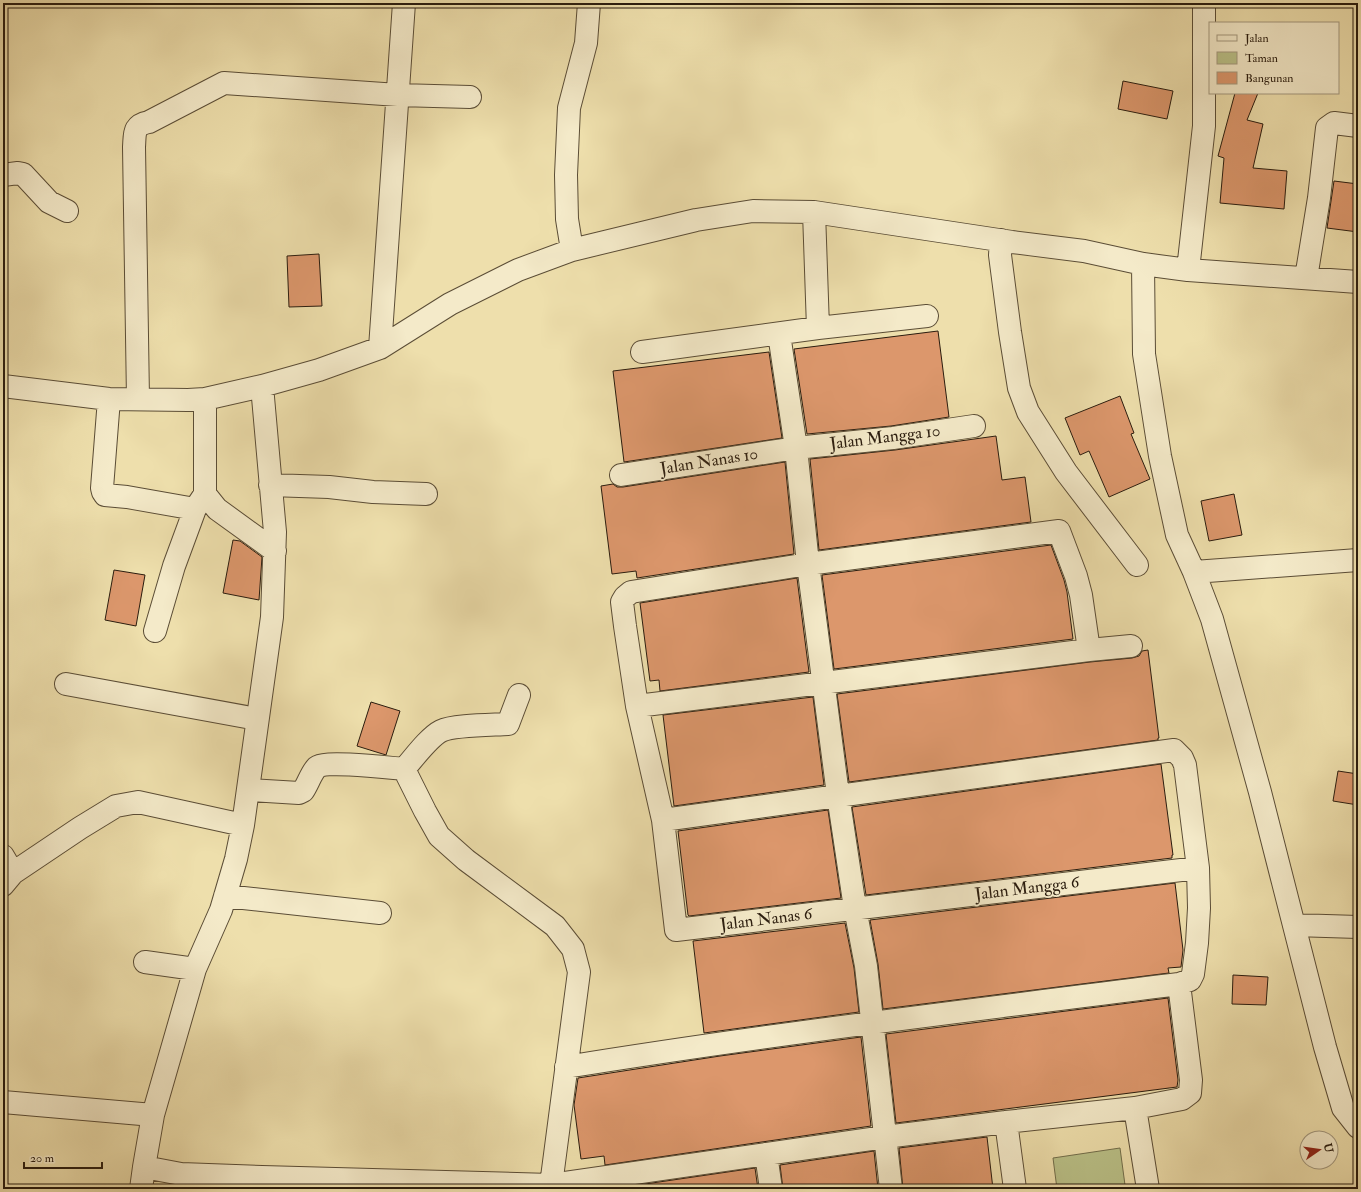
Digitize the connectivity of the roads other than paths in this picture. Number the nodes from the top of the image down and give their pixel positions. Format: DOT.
graph roads {
  1 [pos="404,3"];
  2 [pos="589,3"];
  3 [pos="1204,3"];
  4 [pos="398,95"];
  5 [pos="470,97"];
  6 [pos="1358,126"];
  7 [pos="3,175"];
  8 [pos="67,211"];
  9 [pos="814,212"];
  10 [pos="1001,240"];
  11 [pos="572,250"];
  12 [pos="1143,264"];
  13 [pos="1188,270"];
  14 [pos="1306,278"];
  15 [pos="1358,282"];
  16 [pos="927,316"];
  17 [pos="818,328"];
  18 [pos="779,334"];
  19 [pos="380,348"];
  20 [pos="642,352"];
  21 [pos="3,386"];
  22 [pos="262,386"];
  23 [pos="109,399"];
  24 [pos="138,399"];
  25 [pos="205,399"];
  26 [pos="974,426"];
  27 [pos="796,448"];
  28 [pos="622,475"];
  29 [pos="270,485"];
  30 [pos="426,494"];
  31 [pos="200,501"];
  32 [pos="275,551"];
  33 [pos="1358,560"];
  34 [pos="808,564"];
  35 [pos="1138,565"];
  36 [pos="1194,572"];
  37 [pos="155,631"];
  38 [pos="1131,646"];
  39 [pos="1089,650"];
  40 [pos="823,682"];
  41 [pos="66,684"];
  42 [pos="519,695"];
  43 [pos="637,706"];
  44 [pos="257,719"];
  45 [pos="404,770"];
  46 [pos="248,790"];
  47 [pos="838,795"];
  48 [pos="663,820"];
  49 [pos="243,825"];
  50 [pos="1198,868"];
  51 [pos="6,871"];
  52 [pos="225,896"];
  53 [pos="855,908"];
  54 [pos="380,913"];
  55 [pos="1294,925"];
  56 [pos="1358,926"];
  57 [pos="145,962"];
  58 [pos="195,969"];
  59 [pos="1179,984"];
  60 [pos="873,1023"];
  61 [pos="566,1068"];
  62 [pos="3,1102"];
  63 [pos="1135,1108"];
  64 [pos="153,1115"];
  65 [pos="1006,1122"];
  66 [pos="1358,1127"];
  67 [pos="884,1137"];
  68 [pos="766,1154"];
  69 [pos="144,1167"];
  70 [pos="424,1185"];
  71 [pos="551,1185"];
  72 [pos="141,1189"];
  73 [pos="771,1189"];
  74 [pos="891,1189"];
  75 [pos="1015,1189"];
  76 [pos="1148,1189"];
  1 -- 4 [label="street"];
  2 -- 11 [label="street"];
  3 -- 13 [label="street"];
  4 -- 5 [label="street"];
  4 -- 19 [label="street"];
  4 -- 24 [label="street"];
  6 -- 14 [label="street"];
  7 -- 8 [label="street"];
  9 -- 10 [label="street"];
  9 -- 11 [label="street"];
  9 -- 17 [label="street"];
  10 -- 12 [label="street"];
  10 -- 35 [label="street"];
  11 -- 19 [label="street"];
  12 -- 13 [label="street"];
  12 -- 36 [label="street"];
  13 -- 14 [label="street"];
  14 -- 15 [label="street"];
  16 -- 17 [label="street"];
  17 -- 18 [label="street"];
  18 -- 20 [label="street"];
  18 -- 27 [label="street"];
  19 -- 22 [label="street"];
  21 -- 23 [label="street"];
  22 -- 25 [label="street"];
  22 -- 29 [label="street"];
  23 -- 24 [label="street"];
  23 -- 31 [label="street"];
  24 -- 25 [label="street"];
  25 -- 31 [label="street"];
  26 -- 27 [label="street, Jalan Mangga 10"];
  27 -- 28 [label="street, Jalan Nanas 10"];
  27 -- 34 [label="street"];
  29 -- 30 [label="street"];
  29 -- 32 [label="street"];
  31 -- 32 [label="street"];
  31 -- 37 [label="street"];
  32 -- 44 [label="street"];
  33 -- 36 [label="street"];
  34 -- 39 [label="street"];
  34 -- 40 [label="street"];
  34 -- 43 [label="street"];
  36 -- 55 [label="street"];
  38 -- 39 [label="street"];
  39 -- 40 [label="street"];
  40 -- 43 [label="street"];
  40 -- 47 [label="street"];
  41 -- 44 [label="street"];
  42 -- 45 [label="street"];
  43 -- 48 [label="street"];
  44 -- 46 [label="street"];
  45 -- 46 [label="street"];
  45 -- 61 [label="street"];
  46 -- 49 [label="street"];
  47 -- 48 [label="street"];
  47 -- 50 [label="street"];
  47 -- 53 [label="street"];
  48 -- 53 [label="street, Jalan Nanas 6"];
  49 -- 51 [label="street"];
  49 -- 52 [label="street"];
  50 -- 53 [label="street, Jalan Mangga 6"];
  50 -- 59 [label="street"];
  52 -- 54 [label="street"];
  52 -- 58 [label="street"];
  53 -- 60 [label="street"];
  55 -- 56 [label="street"];
  55 -- 66 [label="street"];
  57 -- 58 [label="street"];
  58 -- 64 [label="street"];
  59 -- 60 [label="street"];
  59 -- 63 [label="street"];
  60 -- 61 [label="street"];
  60 -- 67 [label="street"];
  61 -- 71 [label="street"];
  62 -- 64 [label="street"];
  63 -- 65 [label="street"];
  63 -- 76 [label="street"];
  64 -- 69 [label="street"];
  65 -- 67 [label="street"];
  65 -- 75 [label="street"];
  67 -- 68 [label="street"];
  67 -- 74 [label="street"];
  68 -- 71 [label="street"];
  68 -- 73 [label="street"];
  69 -- 70 [label="street"];
  69 -- 72 [label="street"];
  70 -- 71 [label="street"];
}
